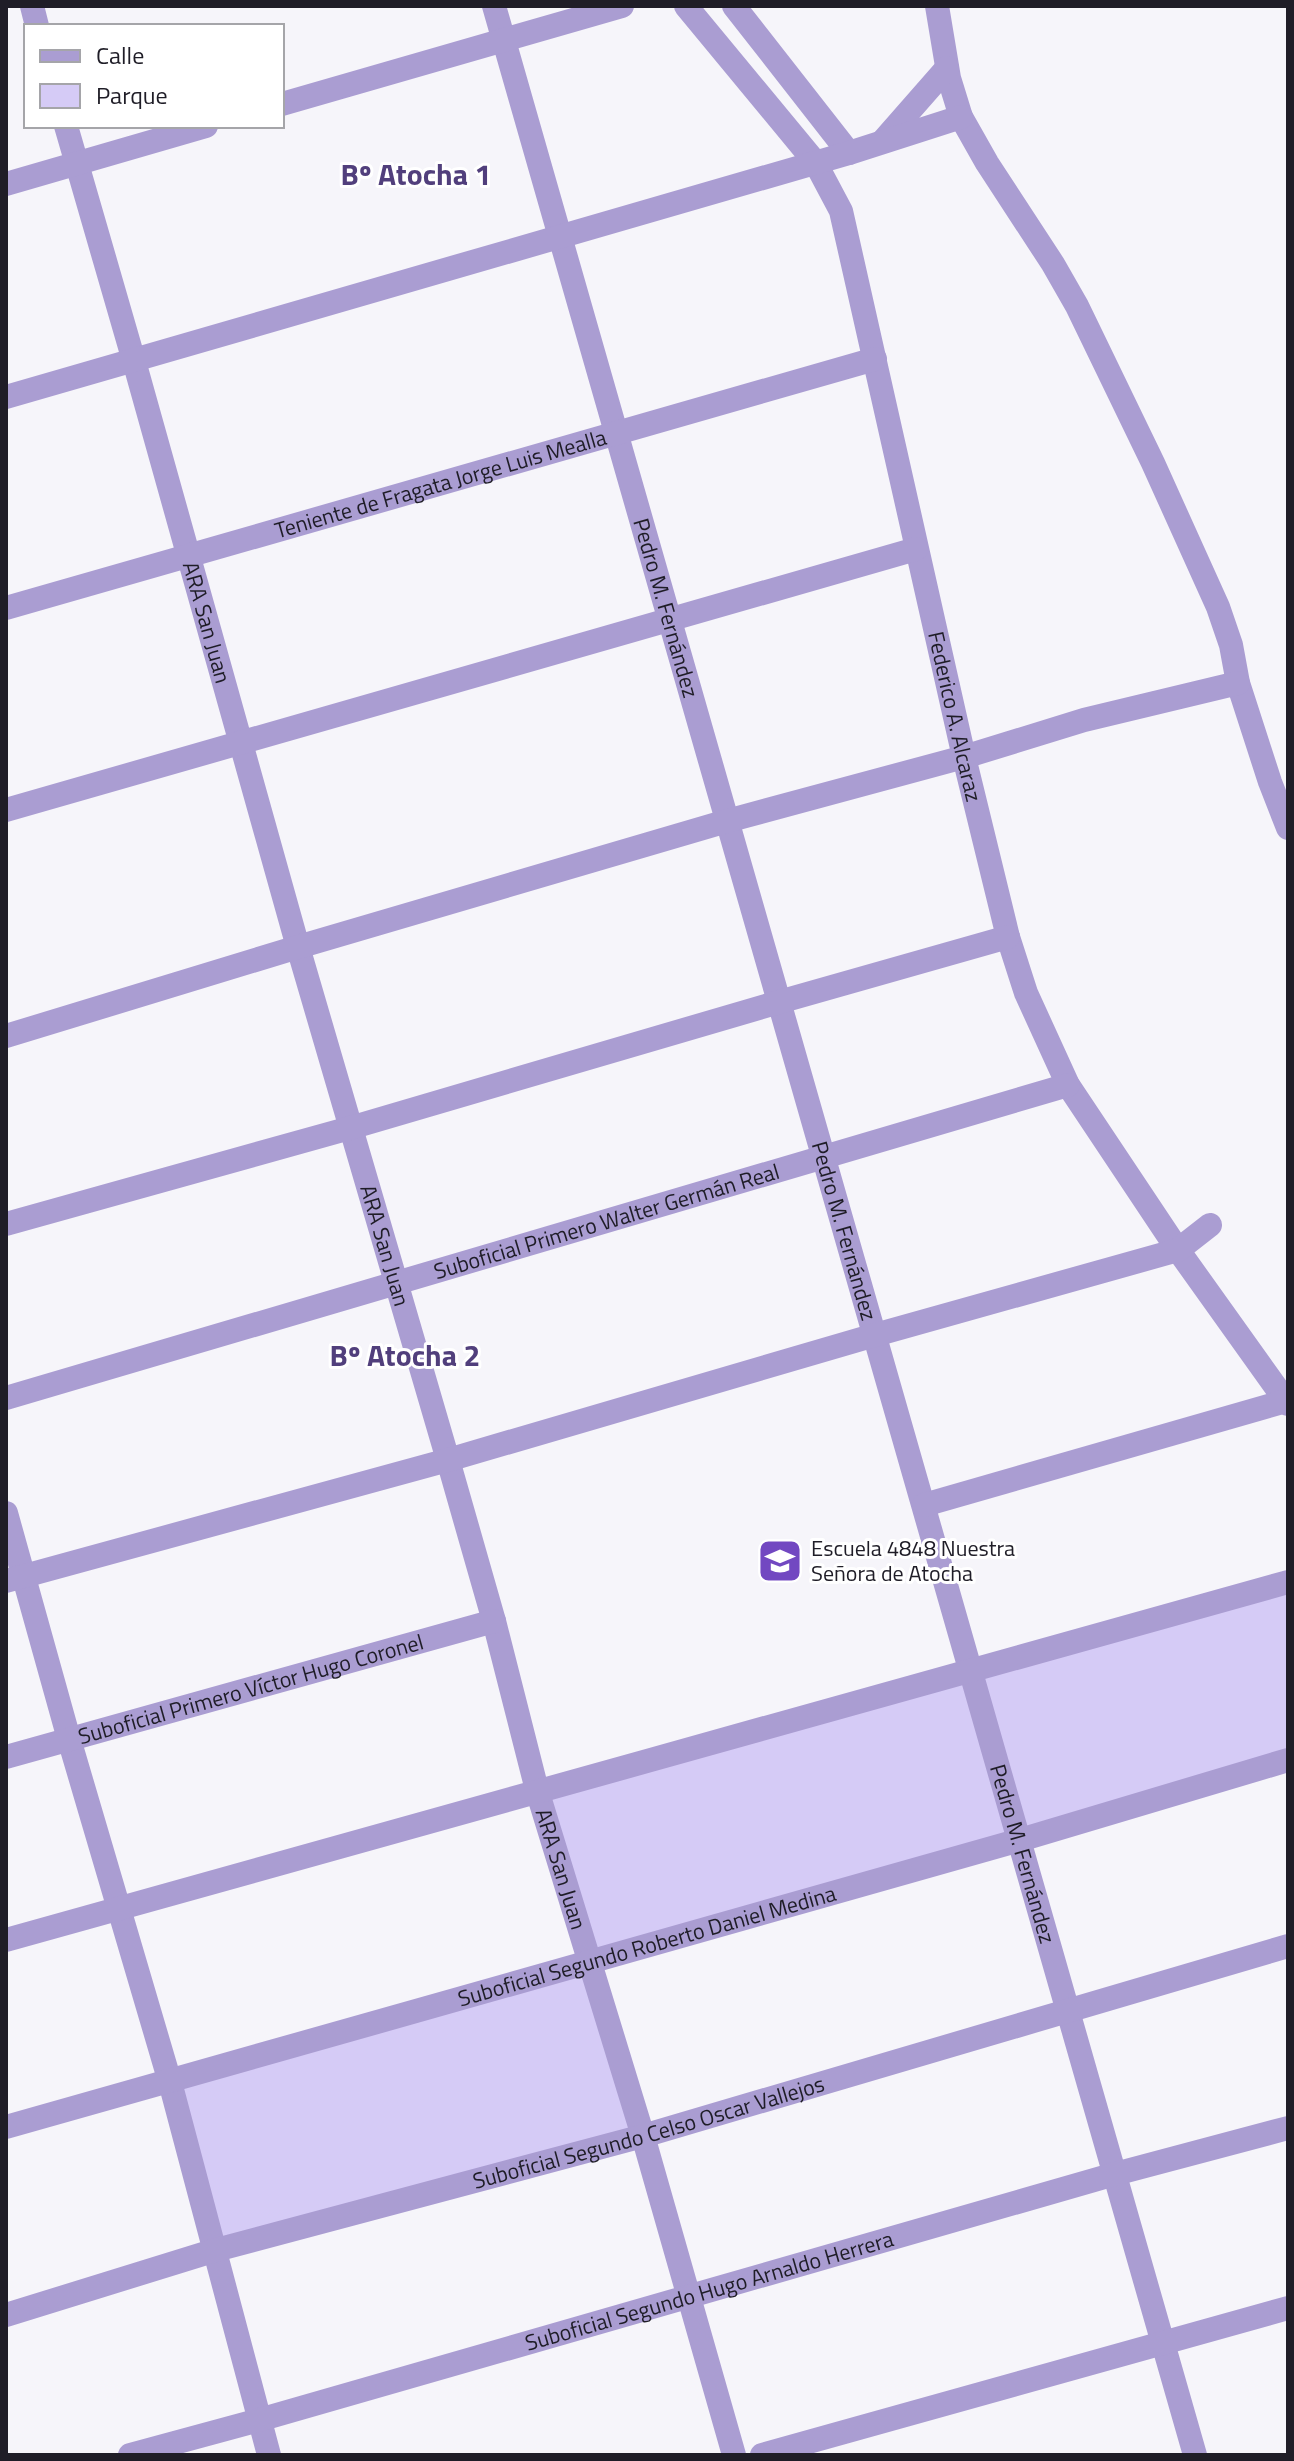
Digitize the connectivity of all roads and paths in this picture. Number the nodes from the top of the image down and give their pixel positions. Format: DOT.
graph roads {
  1 [pos="494,6"];
  2 [pos="622,6"];
  3 [pos="686,6"];
  4 [pos="734,6"];
  5 [pos="937,6"];
  6 [pos="503,39"];
  7 [pos="947,68"];
  8 [pos="284,103"];
  9 [pos="961,117"];
  10 [pos="67,128"];
  11 [pos="199,128"];
  12 [pos="882,142"];
  13 [pos="849,153"];
  14 [pos="815,162"];
  15 [pos="77,164"];
  16 [pos="6,184"];
  17 [pos="560,236"];
  18 [pos="875,359"];
  19 [pos="134,361"];
  20 [pos="6,397"];
  21 [pos="616,433"];
  22 [pos="916,549"];
  23 [pos="188,556"];
  24 [pos="6,608"];
  25 [pos="670,619"];
  26 [pos="1238,683"];
  27 [pos="241,743"];
  28 [pos="964,757"];
  29 [pos="6,810"];
  30 [pos="727,821"];
  31 [pos="1288,828"];
  32 [pos="1008,937"];
  33 [pos="298,947"];
  34 [pos="779,1002"];
  35 [pos="6,1036"];
  36 [pos="1068,1085"];
  37 [pos="350,1128"];
  38 [pos="824,1158"];
  39 [pos="6,1224"];
  40 [pos="1210,1225"];
  41 [pos="1178,1250"];
  42 [pos="397,1283"];
  43 [pos="875,1335"];
  44 [pos="6,1398"];
  45 [pos="1287,1403"];
  46 [pos="448,1460"];
  47 [pos="924,1505"];
  48 [pos="6,1513"];
  49 [pos="14,1578"];
  50 [pos="1288,1582"];
  51 [pos="494,1621"];
  52 [pos="972,1671"];
  53 [pos="69,1739"];
  54 [pos="6,1757"];
  55 [pos="1288,1760"];
  56 [pos="537,1790"];
  57 [pos="1020,1840"];
  58 [pos="118,1908"];
  59 [pos="6,1940"];
  60 [pos="1288,1946"];
  61 [pos="589,1961"];
  62 [pos="1069,2011"];
  63 [pos="170,2082"];
  64 [pos="6,2127"];
  65 [pos="1288,2128"];
  66 [pos="643,2136"];
  67 [pos="1115,2174"];
  68 [pos="216,2250"];
  69 [pos="688,2297"];
  70 [pos="1288,2308"];
  71 [pos="6,2315"];
  72 [pos="1163,2342"];
  73 [pos="259,2420"];
  74 [pos="130,2455"];
  75 [pos="269,2455"];
  76 [pos="734,2455"];
  77 [pos="762,2455"];
  78 [pos="1195,2455"];
  1 -- 6 [label="street, Pedro M. Fernández"];
  2 -- 6 [label="street"];
  3 -- 14 [label="street, Federico A. Alcaraz"];
  4 -- 13 [label="street"];
  5 -- 7 [label="street"];
  6 -- 8 [label="street"];
  6 -- 17 [label="street, Pedro M. Fernández"];
  7 -- 9 [label="street"];
  7 -- 12 [label="street"];
  9 -- 12 [label="street"];
  9 -- 26 [label="street"];
  10 -- 15 [label="street, ARA San Juan"];
  11 -- 15 [label="street"];
  12 -- 13 [label="street"];
  13 -- 14 [label="street"];
  14 -- 17 [label="street"];
  14 -- 18 [label="street, Federico A. Alcaraz"];
  15 -- 16 [label="street"];
  15 -- 19 [label="street, ARA San Juan"];
  17 -- 19 [label="street"];
  17 -- 21 [label="street, Pedro M. Fernández"];
  18 -- 21 [label="street, Teniente de Fragata Jorge Luis Mealla"];
  18 -- 22 [label="street, Federico A. Alcaraz"];
  19 -- 20 [label="street"];
  19 -- 23 [label="street, ARA San Juan"];
  21 -- 23 [label="street, Teniente de Fragata Jorge Luis Mealla"];
  21 -- 25 [label="street, Pedro M. Fernández"];
  22 -- 25 [label="street"];
  22 -- 28 [label="street, Federico A. Alcaraz"];
  23 -- 24 [label="street, Teniente de Fragata Jorge Luis Mealla"];
  23 -- 27 [label="street, ARA San Juan"];
  25 -- 27 [label="street"];
  25 -- 30 [label="street, Pedro M. Fernández"];
  26 -- 28 [label="street"];
  26 -- 31 [label="street"];
  27 -- 29 [label="street"];
  27 -- 33 [label="street, ARA San Juan"];
  28 -- 30 [label="street"];
  28 -- 32 [label="street, Federico A. Alcaraz"];
  30 -- 33 [label="street"];
  30 -- 34 [label="street, Pedro M. Fernández"];
  32 -- 34 [label="street"];
  32 -- 36 [label="street, Federico A. Alcaraz"];
  33 -- 35 [label="street"];
  33 -- 37 [label="street, ARA San Juan"];
  34 -- 37 [label="street"];
  34 -- 38 [label="street, Pedro M. Fernández"];
  36 -- 38 [label="street, Suboficial Primero Walter Germán Real"];
  36 -- 41 [label="street, Federico A. Alcaraz"];
  37 -- 39 [label="street"];
  37 -- 42 [label="street, ARA San Juan"];
  38 -- 42 [label="street, Suboficial Primero Walter Germán Real"];
  38 -- 43 [label="street, Pedro M. Fernández"];
  40 -- 41 [label="street"];
  41 -- 43 [label="street"];
  41 -- 45 [label="street, Federico A. Alcaraz"];
  42 -- 44 [label="street, Suboficial Primero Walter Germán Real"];
  42 -- 46 [label="street, ARA San Juan"];
  43 -- 46 [label="street"];
  43 -- 47 [label="street, Pedro M. Fernández"];
  45 -- 47 [label="street"];
  46 -- 49 [label="street"];
  46 -- 51 [label="street, ARA San Juan"];
  47 -- 52 [label="street, Pedro M. Fernández"];
  48 -- 49 [label="street"];
  49 -- 53 [label="street"];
  50 -- 52 [label="street"];
  51 -- 53 [label="street, Suboficial Primero Víctor Hugo Coronel"];
  51 -- 56 [label="street, ARA San Juan"];
  52 -- 56 [label="street"];
  52 -- 57 [label="street, Pedro M. Fernández"];
  53 -- 54 [label="street, Suboficial Primero Víctor Hugo Coronel"];
  53 -- 58 [label="street"];
  55 -- 57 [label="street, Suboficial Segundo Roberto Daniel Medina"];
  56 -- 58 [label="street"];
  56 -- 61 [label="street, ARA San Juan"];
  57 -- 61 [label="street, Suboficial Segundo Roberto Daniel Medina"];
  57 -- 62 [label="street, Pedro M. Fernández"];
  58 -- 59 [label="street"];
  58 -- 63 [label="street"];
  60 -- 62 [label="street, Suboficial Segundo Celso Oscar Vallejos"];
  61 -- 63 [label="street, Suboficial Segundo Roberto Daniel Medina"];
  61 -- 66 [label="street, ARA San Juan"];
  62 -- 66 [label="street, Suboficial Segundo Celso Oscar Vallejos"];
  62 -- 67 [label="street, Pedro M. Fernández"];
  63 -- 64 [label="street, Suboficial Segundo Roberto Daniel Medina"];
  63 -- 68 [label="street"];
  65 -- 67 [label="street, Suboficial Segundo Hugo Arnaldo Herrera"];
  66 -- 68 [label="street, Suboficial Segundo Celso Oscar Vallejos"];
  66 -- 69 [label="street, ARA San Juan"];
  67 -- 69 [label="street, Suboficial Segundo Hugo Arnaldo Herrera"];
  67 -- 72 [label="street, Pedro M. Fernández"];
  68 -- 71 [label="street, Suboficial Segundo Celso Oscar Vallejos"];
  68 -- 73 [label="street"];
  69 -- 73 [label="street, Suboficial Segundo Hugo Arnaldo Herrera"];
  69 -- 76 [label="street, ARA San Juan"];
  70 -- 72 [label="street"];
  72 -- 77 [label="street"];
  72 -- 78 [label="street, Pedro M. Fernández"];
  73 -- 74 [label="street, Suboficial Segundo Hugo Arnaldo Herrera"];
  73 -- 75 [label="street"];
}
